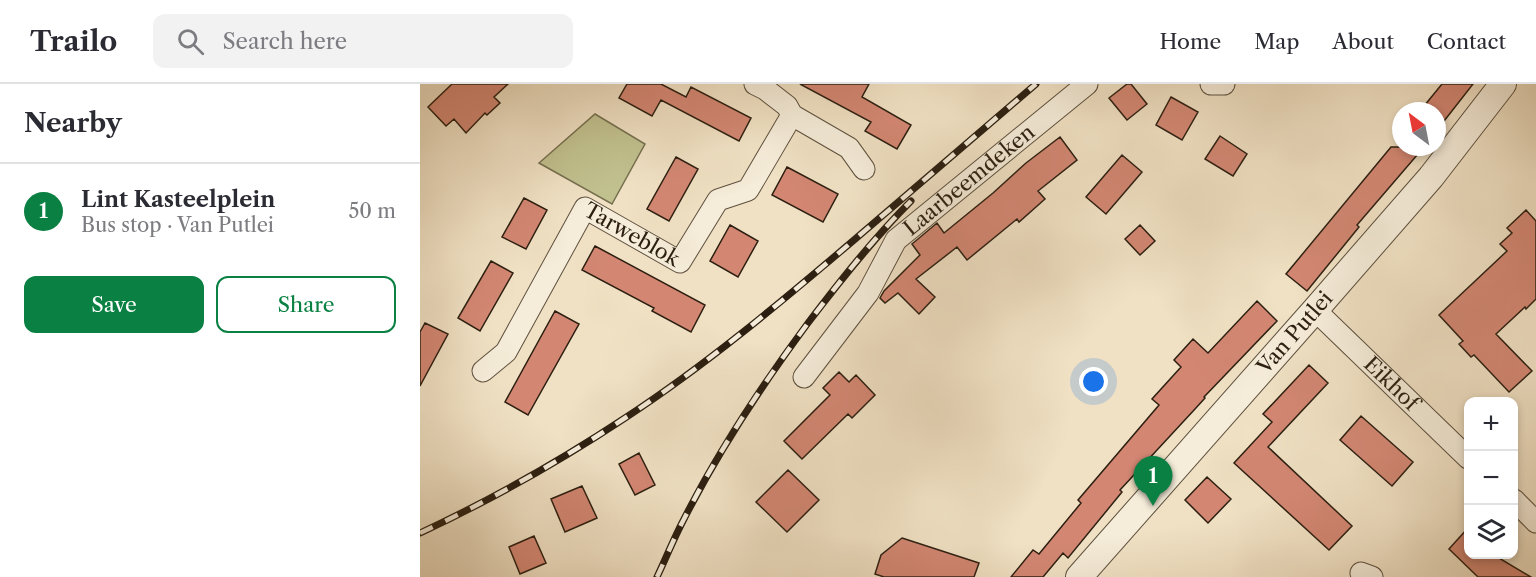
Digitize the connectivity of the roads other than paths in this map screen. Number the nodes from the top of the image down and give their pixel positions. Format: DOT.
graph roads {
  1 [pos="1087,84"];
  2 [pos="1211,84"];
  3 [pos="1224,84"];
  4 [pos="1503,84"];
  5 [pos="763,86"];
  6 [pos="792,115"];
  7 [pos="864,169"];
  8 [pos="1315,310"];
  9 [pos="483,371"];
  10 [pos="804,377"];
  11 [pos="1464,454"];
  12 [pos="1518,504"];
  13 [pos="1536,522"];
  14 [pos="1079,577"];
  1 -- 10 [label="street, Laarbeemdeken"];
  2 -- 3 [label="street"];
  4 -- 8 [label="street, Van Putlei"];
  5 -- 6 [label="street"];
  6 -- 7 [label="street"];
  6 -- 9 [label="street, Tarweblok"];
  8 -- 11 [label="street, Eikhof"];
  8 -- 14 [label="street, Van Putlei"];
  12 -- 13 [label="street"];
}
